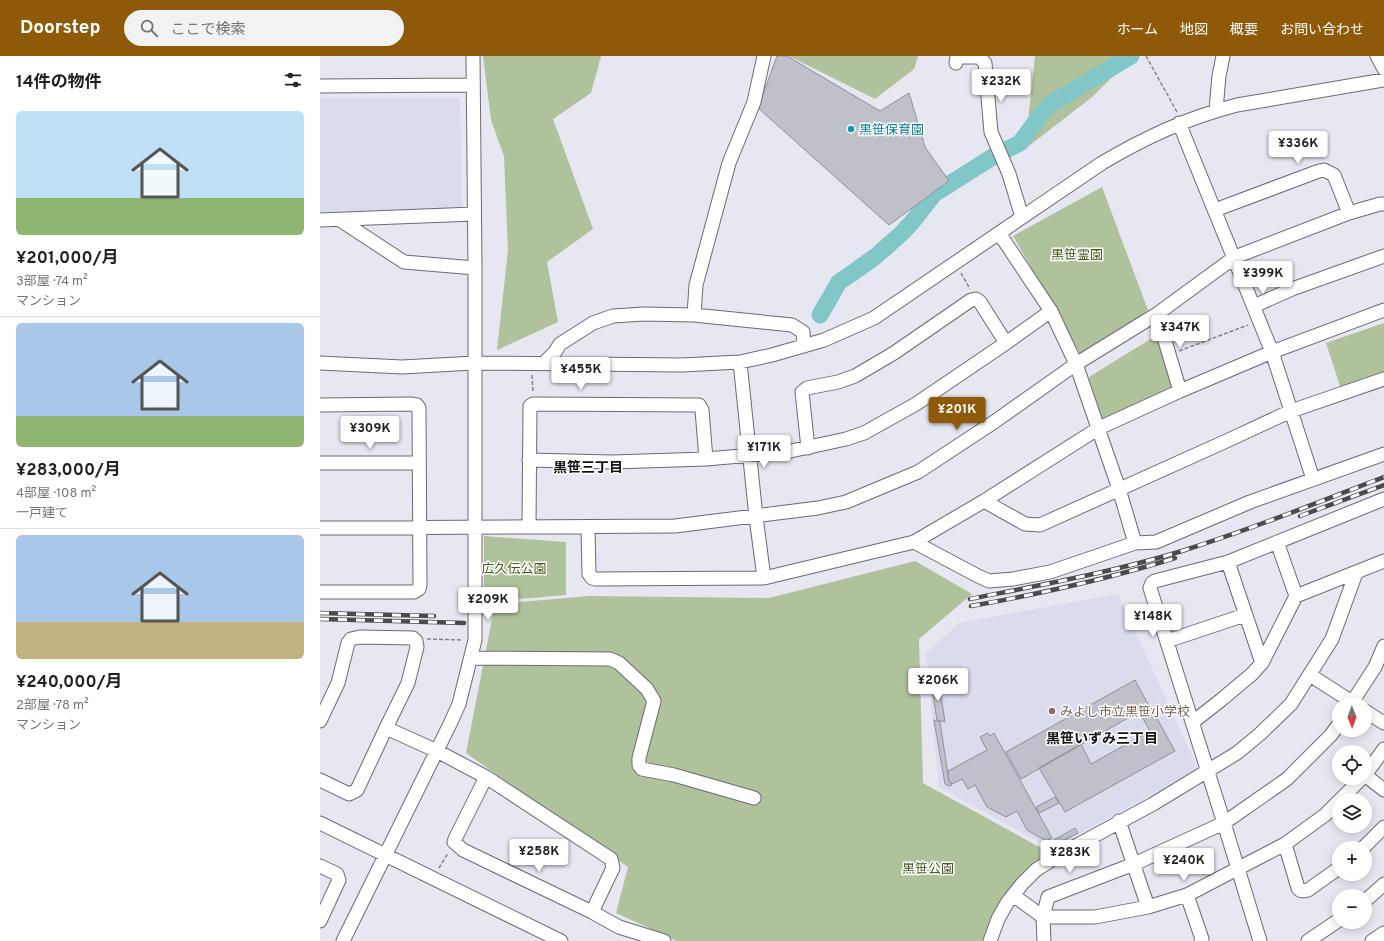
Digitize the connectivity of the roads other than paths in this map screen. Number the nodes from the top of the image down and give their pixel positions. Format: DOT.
graph roads {
  1 [pos="473,56"];
  2 [pos="764,56"];
  3 [pos="1223,56"];
  4 [pos="1377,56"];
  5 [pos="956,63"];
  6 [pos="1384,69"];
  7 [pos="1384,80"];
  8 [pos="473,85"];
  9 [pos="320,86"];
  10 [pos="1216,110"];
  11 [pos="1179,123"];
  12 [pos="1384,204"];
  13 [pos="1215,210"];
  14 [pos="1349,213"];
  15 [pos="474,214"];
  16 [pos="1022,217"];
  17 [pos="320,220"];
  18 [pos="340,220"];
  19 [pos="999,233"];
  20 [pos="1384,256"];
  21 [pos="1235,257"];
  22 [pos="475,268"];
  23 [pos="1254,306"];
  24 [pos="1384,310"];
  25 [pos="1051,311"];
  26 [pos="1157,314"];
  27 [pos="694,315"];
  28 [pos="1006,344"];
  29 [pos="804,346"];
  30 [pos="1272,352"];
  31 [pos="320,362"];
  32 [pos="740,362"];
  33 [pos="474,363"];
  34 [pos="538,364"];
  35 [pos="1076,364"];
  36 [pos="1384,380"];
  37 [pos="1180,391"];
  38 [pos="320,405"];
  39 [pos="1291,411"];
  40 [pos="1099,428"];
  41 [pos="808,448"];
  42 [pos="750,454"];
  43 [pos="1384,454"];
  44 [pos="706,459"];
  45 [pos="529,460"];
  46 [pos="320,463"];
  47 [pos="419,463"];
  48 [pos="1314,479"];
  49 [pos="1119,489"];
  50 [pos="1384,499"];
  51 [pos="984,501"];
  52 [pos="756,517"];
  53 [pos="529,526"];
  54 [pos="476,527"];
  55 [pos="588,527"];
  56 [pos="320,528"];
  57 [pos="420,528"];
  58 [pos="914,542"];
  59 [pos="1277,542"];
  60 [pos="1135,543"];
  61 [pos="1384,561"];
  62 [pos="1228,562"];
  63 [pos="1356,573"];
  64 [pos="764,578"];
  65 [pos="320,592"];
  66 [pos="1296,596"];
  67 [pos="1245,615"];
  68 [pos="1167,641"];
  69 [pos="1384,646"];
  70 [pos="472,658"];
  71 [pos="1262,663"];
  72 [pos="1310,675"];
  73 [pos="1344,697"];
  74 [pos="1357,697"];
  75 [pos="1372,715"];
  76 [pos="320,722"];
  77 [pos="1193,722"];
  78 [pos="1384,723"];
  79 [pos="386,728"];
  80 [pos="1332,734"];
  81 [pos="1384,749"];
  82 [pos="437,752"];
  83 [pos="1372,765"];
  84 [pos="1207,770"];
  85 [pos="486,778"];
  86 [pos="320,780"];
  87 [pos="1372,781"];
  88 [pos="1355,785"];
  89 [pos="1384,790"];
  90 [pos="1346,793"];
  91 [pos="754,798"];
  92 [pos="1332,808"];
  93 [pos="1119,821"];
  94 [pos="320,823"];
  95 [pos="1224,823"];
  96 [pos="1384,827"];
  97 [pos="1370,841"];
  98 [pos="1285,844"];
  99 [pos="386,854"];
  100 [pos="1134,864"];
  101 [pos="320,866"];
  102 [pos="1238,868"];
  103 [pos="1332,873"];
  104 [pos="1384,884"];
  105 [pos="1013,895"];
  106 [pos="1187,895"];
  107 [pos="1372,895"];
  108 [pos="1148,907"];
  109 [pos="592,912"];
  110 [pos="1043,917"];
  111 [pos="320,921"];
  112 [pos="1332,925"];
  113 [pos="1384,932"];
  114 [pos="343,941"];
  115 [pos="561,941"];
  116 [pos="664,941"];
  117 [pos="990,941"];
  118 [pos="1044,941"];
  119 [pos="1201,941"];
  120 [pos="1260,941"];
  121 [pos="1308,941"];
  122 [pos="1372,941"];
  1 -- 8 [label="street"];
  2 -- 27 [label="street"];
  3 -- 10 [label="street"];
  4 -- 6 [label="street"];
  5 -- 16 [label="street"];
  7 -- 10 [label="street"];
  8 -- 9 [label="street"];
  8 -- 15 [label="street"];
  10 -- 11 [label="street"];
  11 -- 13 [label="street"];
  11 -- 16 [label="street"];
  12 -- 14 [label="street"];
  13 -- 14 [label="street"];
  13 -- 21 [label="street"];
  14 -- 21 [label="street"];
  15 -- 18 [label="street"];
  15 -- 22 [label="street"];
  16 -- 19 [label="street"];
  17 -- 18 [label="street"];
  18 -- 22 [label="street"];
  19 -- 25 [label="street"];
  19 -- 29 [label="street"];
  20 -- 23 [label="street"];
  21 -- 23 [label="street"];
  21 -- 26 [label="street"];
  22 -- 33 [label="street"];
  23 -- 30 [label="street"];
  24 -- 30 [label="street"];
  25 -- 28 [label="street"];
  25 -- 35 [label="street"];
  26 -- 35 [label="street"];
  26 -- 37 [label="street"];
  27 -- 29 [label="street"];
  27 -- 34 [label="street"];
  28 -- 41 [label="street"];
  28 -- 41 [label="street"];
  29 -- 32 [label="street"];
  30 -- 37 [label="street"];
  30 -- 39 [label="street"];
  31 -- 33 [label="street"];
  32 -- 34 [label="street"];
  32 -- 42 [label="street"];
  33 -- 34 [label="street"];
  33 -- 54 [label="street"];
  35 -- 40 [label="street"];
  35 -- 52 [label="street"];
  36 -- 39 [label="street"];
  37 -- 40 [label="street"];
  38 -- 47 [label="street"];
  39 -- 48 [label="street"];
  39 -- 49 [label="street"];
  40 -- 49 [label="street"];
  40 -- 51 [label="street"];
  41 -- 42 [label="street"];
  42 -- 44 [label="street"];
  42 -- 52 [label="street"];
  43 -- 48 [label="street"];
  44 -- 45 [label="street"];
  44 -- 45 [label="street"];
  45 -- 53 [label="street"];
  46 -- 47 [label="street"];
  47 -- 57 [label="street"];
  48 -- 60 [label="street"];
  49 -- 51 [label="street"];
  49 -- 60 [label="street"];
  50 -- 59 [label="street"];
  51 -- 58 [label="street"];
  52 -- 55 [label="street"];
  52 -- 64 [label="street"];
  53 -- 54 [label="street"];
  53 -- 55 [label="street"];
  54 -- 57 [label="street"];
  54 -- 70 [label="street"];
  55 -- 64 [label="street"];
  56 -- 57 [label="street"];
  57 -- 65 [label="street"];
  58 -- 60 [label="street"];
  58 -- 64 [label="street"];
  59 -- 62 [label="street"];
  59 -- 66 [label="street"];
  61 -- 63 [label="street"];
  62 -- 67 [label="street"];
  62 -- 68 [label="street"];
  63 -- 66 [label="street"];
  63 -- 72 [label="street"];
  66 -- 71 [label="street"];
  67 -- 68 [label="street"];
  67 -- 71 [label="street"];
  68 -- 77 [label="street"];
  69 -- 74 [label="street"];
  70 -- 82 [label="street"];
  70 -- 91 [label="street"];
  71 -- 77 [label="street"];
  72 -- 73 [label="street"];
  72 -- 84 [label="street"];
  75 -- 78 [label="street"];
  76 -- 79 [label="street"];
  77 -- 84 [label="street"];
  79 -- 82 [label="street"];
  79 -- 86 [label="street"];
  80 -- 95 [label="street"];
  81 -- 83 [label="street"];
  82 -- 85 [label="street"];
  82 -- 99 [label="street"];
  84 -- 93 [label="street"];
  84 -- 95 [label="street"];
  85 -- 109 [label="street"];
  85 -- 109 [label="street"];
  87 -- 89 [label="street"];
  88 -- 90 [label="street"];
  92 -- 98 [label="street"];
  93 -- 100 [label="street"];
  93 -- 105 [label="street"];
  94 -- 99 [label="street"];
  95 -- 100 [label="street"];
  95 -- 102 [label="street"];
  96 -- 97 [label="street"];
  98 -- 102 [label="street"];
  98 -- 103 [label="street"];
  99 -- 114 [label="street"];
  99 -- 115 [label="street"];
  100 -- 108 [label="street"];
  100 -- 110 [label="street"];
  101 -- 111 [label="street"];
  102 -- 106 [label="street"];
  102 -- 120 [label="street"];
  104 -- 107 [label="street"];
  105 -- 110 [label="street"];
  105 -- 117 [label="street"];
  106 -- 108 [label="street"];
  106 -- 119 [label="street"];
  108 -- 110 [label="street"];
  109 -- 116 [label="street"];
  110 -- 118 [label="street"];
  112 -- 121 [label="street"];
  113 -- 122 [label="street"];
}
